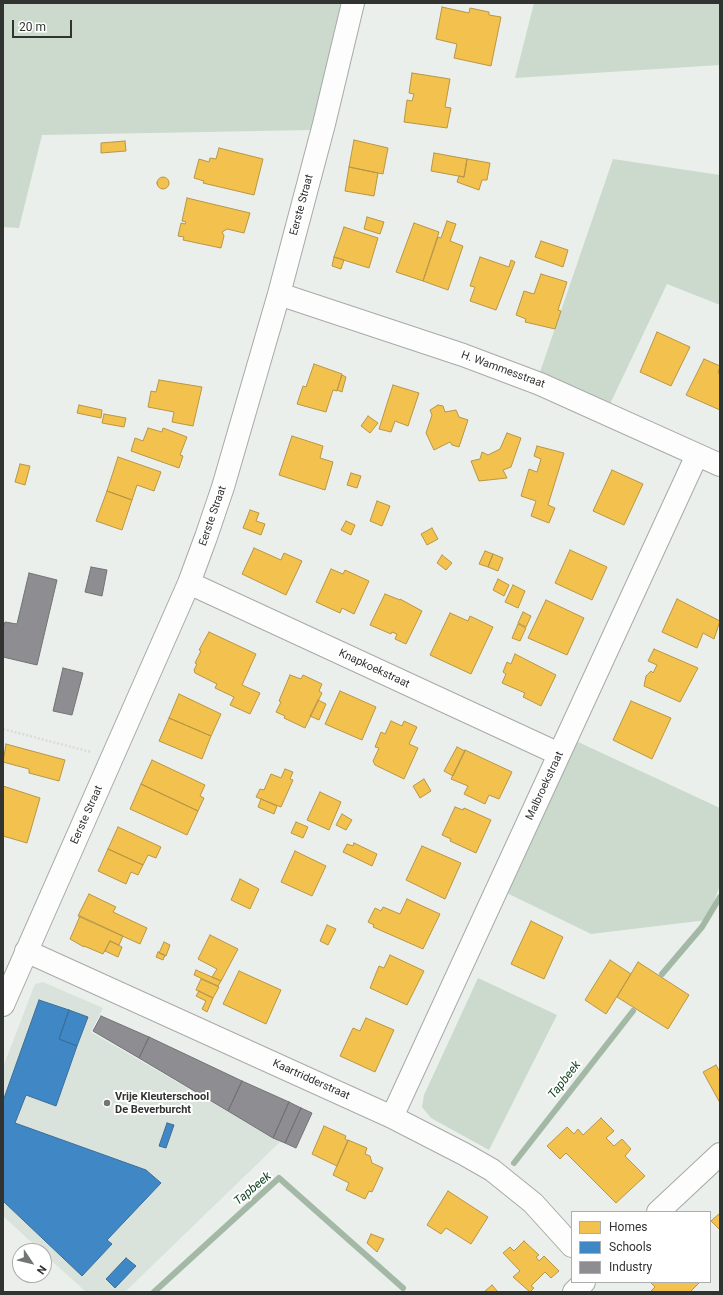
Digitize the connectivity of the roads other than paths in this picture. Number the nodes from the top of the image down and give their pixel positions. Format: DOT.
graph roads {
  1 [pos="353,3"];
  2 [pos="279,294"];
  3 [pos="697,455"];
  4 [pos="720,465"];
  5 [pos="189,583"];
  6 [pos="559,754"];
  7 [pos="26,951"];
  8 [pos="3,1005"];
  9 [pos="392,1117"];
  10 [pos="720,1154"];
  11 [pos="659,1211"];
  12 [pos="571,1245"];
  13 [pos="583,1283"];
  14 [pos="574,1292"];
  1 -- 2 [label="street, Eerste Straat"];
  2 -- 3 [label="street, H. Wammesstraat"];
  2 -- 5 [label="street, Eerste Straat"];
  3 -- 4 [label="street, H. Wammesstraat"];
  3 -- 6 [label="street, Malbroekstraat"];
  5 -- 6 [label="street, Knapkoekstraat"];
  5 -- 7 [label="street, Eerste Straat"];
  6 -- 9 [label="street, Malbroekstraat"];
  7 -- 8 [label="street, Eerste Straat"];
  7 -- 9 [label="street, Kaartridderstraat"];
  9 -- 12 [label="street, Kaartridderstraat"];
  10 -- 11 [label="street"];
  13 -- 14 [label="street"];
}
